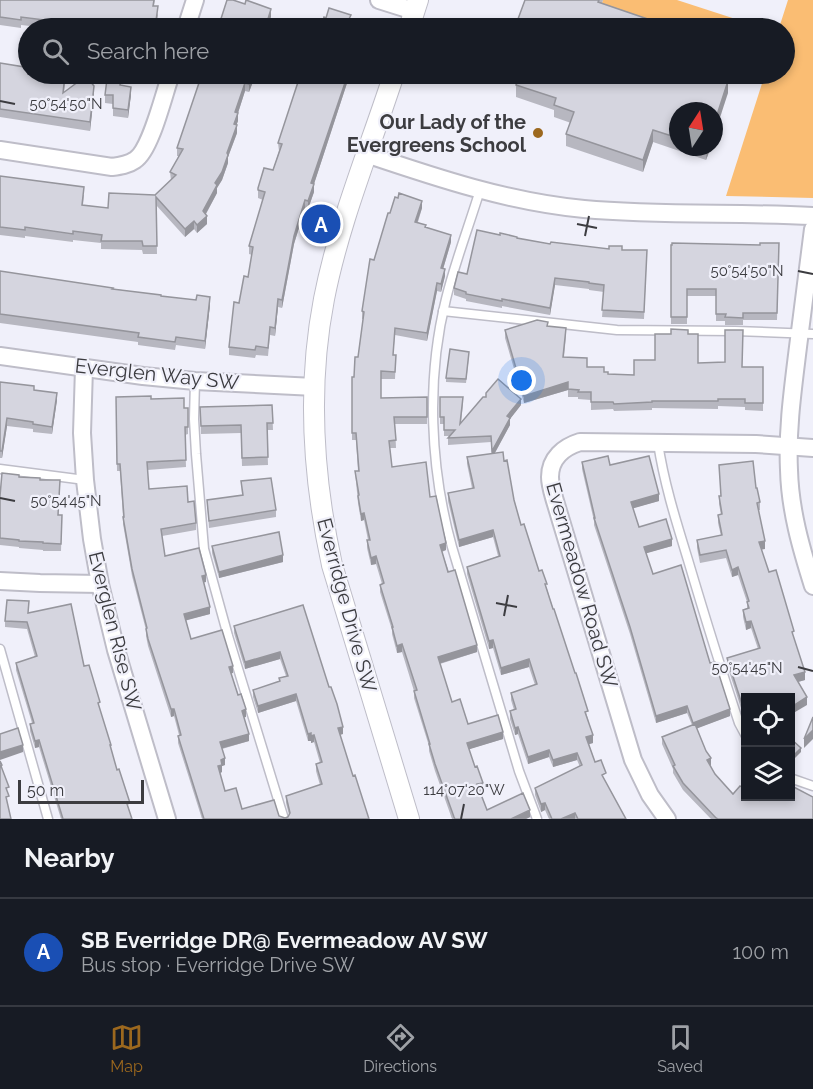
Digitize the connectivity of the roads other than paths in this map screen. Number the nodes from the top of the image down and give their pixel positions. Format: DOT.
graph roads {
  1 [pos="195,0"];
  2 [pos="379,0"];
  3 [pos="413,13"];
  4 [pos="189,18"];
  5 [pos="168,84"];
  6 [pos="390,84"];
  7 [pos="0,150"];
  8 [pos="366,154"];
  9 [pos="480,190"];
  10 [pos="813,216"];
  11 [pos="813,229"];
  12 [pos="444,312"];
  13 [pos="806,334"];
  14 [pos="0,356"];
  15 [pos="84,368"];
  16 [pos="195,381"];
  17 [pos="315,387"];
  18 [pos="658,443"];
  19 [pos="788,445"];
  20 [pos="813,448"];
  21 [pos="0,469"];
  22 [pos="86,480"];
  23 [pos="812,579"];
  24 [pos="0,581"];
  25 [pos="100,584"];
  26 [pos="0,650"];
  27 [pos="0,690"];
  28 [pos="11,690"];
  29 [pos="741,727"];
  30 [pos="795,780"];
  31 [pos="813,786"];
  32 [pos="48,819"];
  33 [pos="168,819"];
  34 [pos="284,819"];
  35 [pos="409,819"];
  36 [pos="537,819"];
  37 [pos="667,819"];
  1 -- 4 [label="street"];
  2 -- 3 [label="street"];
  5 -- 7 [label="street"];
  6 -- 8 [label="street, Everridge Drive SW"];
  8 -- 9 [label="street"];
  8 -- 17 [label="street, Everridge Drive SW"];
  9 -- 10 [label="street"];
  9 -- 12 [label="lane"];
  11 -- 13 [label="street"];
  12 -- 13 [label="lane"];
  12 -- 36 [label="lane"];
  13 -- 19 [label="street"];
  14 -- 15 [label="street, Everglen Way SW"];
  15 -- 16 [label="street, Everglen Way SW"];
  15 -- 22 [label="street, Everglen Rise SW"];
  16 -- 17 [label="street, Everglen Way SW"];
  16 -- 34 [label="lane"];
  17 -- 35 [label="street, Everridge Drive SW"];
  18 -- 19 [label="street, Evermeadow Road SW"];
  18 -- 29 [label="lane"];
  18 -- 37 [label="street, Evermeadow Road SW"];
  19 -- 20 [label="street, Evermeadow Road SW"];
  19 -- 23 [label="street"];
  21 -- 22 [label="lane"];
  22 -- 25 [label="street, Everglen Rise SW"];
  24 -- 25 [label="street"];
  25 -- 33 [label="street, Everglen Rise SW"];
  26 -- 28 [label="lane"];
  27 -- 28 [label="lane"];
  28 -- 32 [label="lane"];
  30 -- 31 [label="lane"];
}
